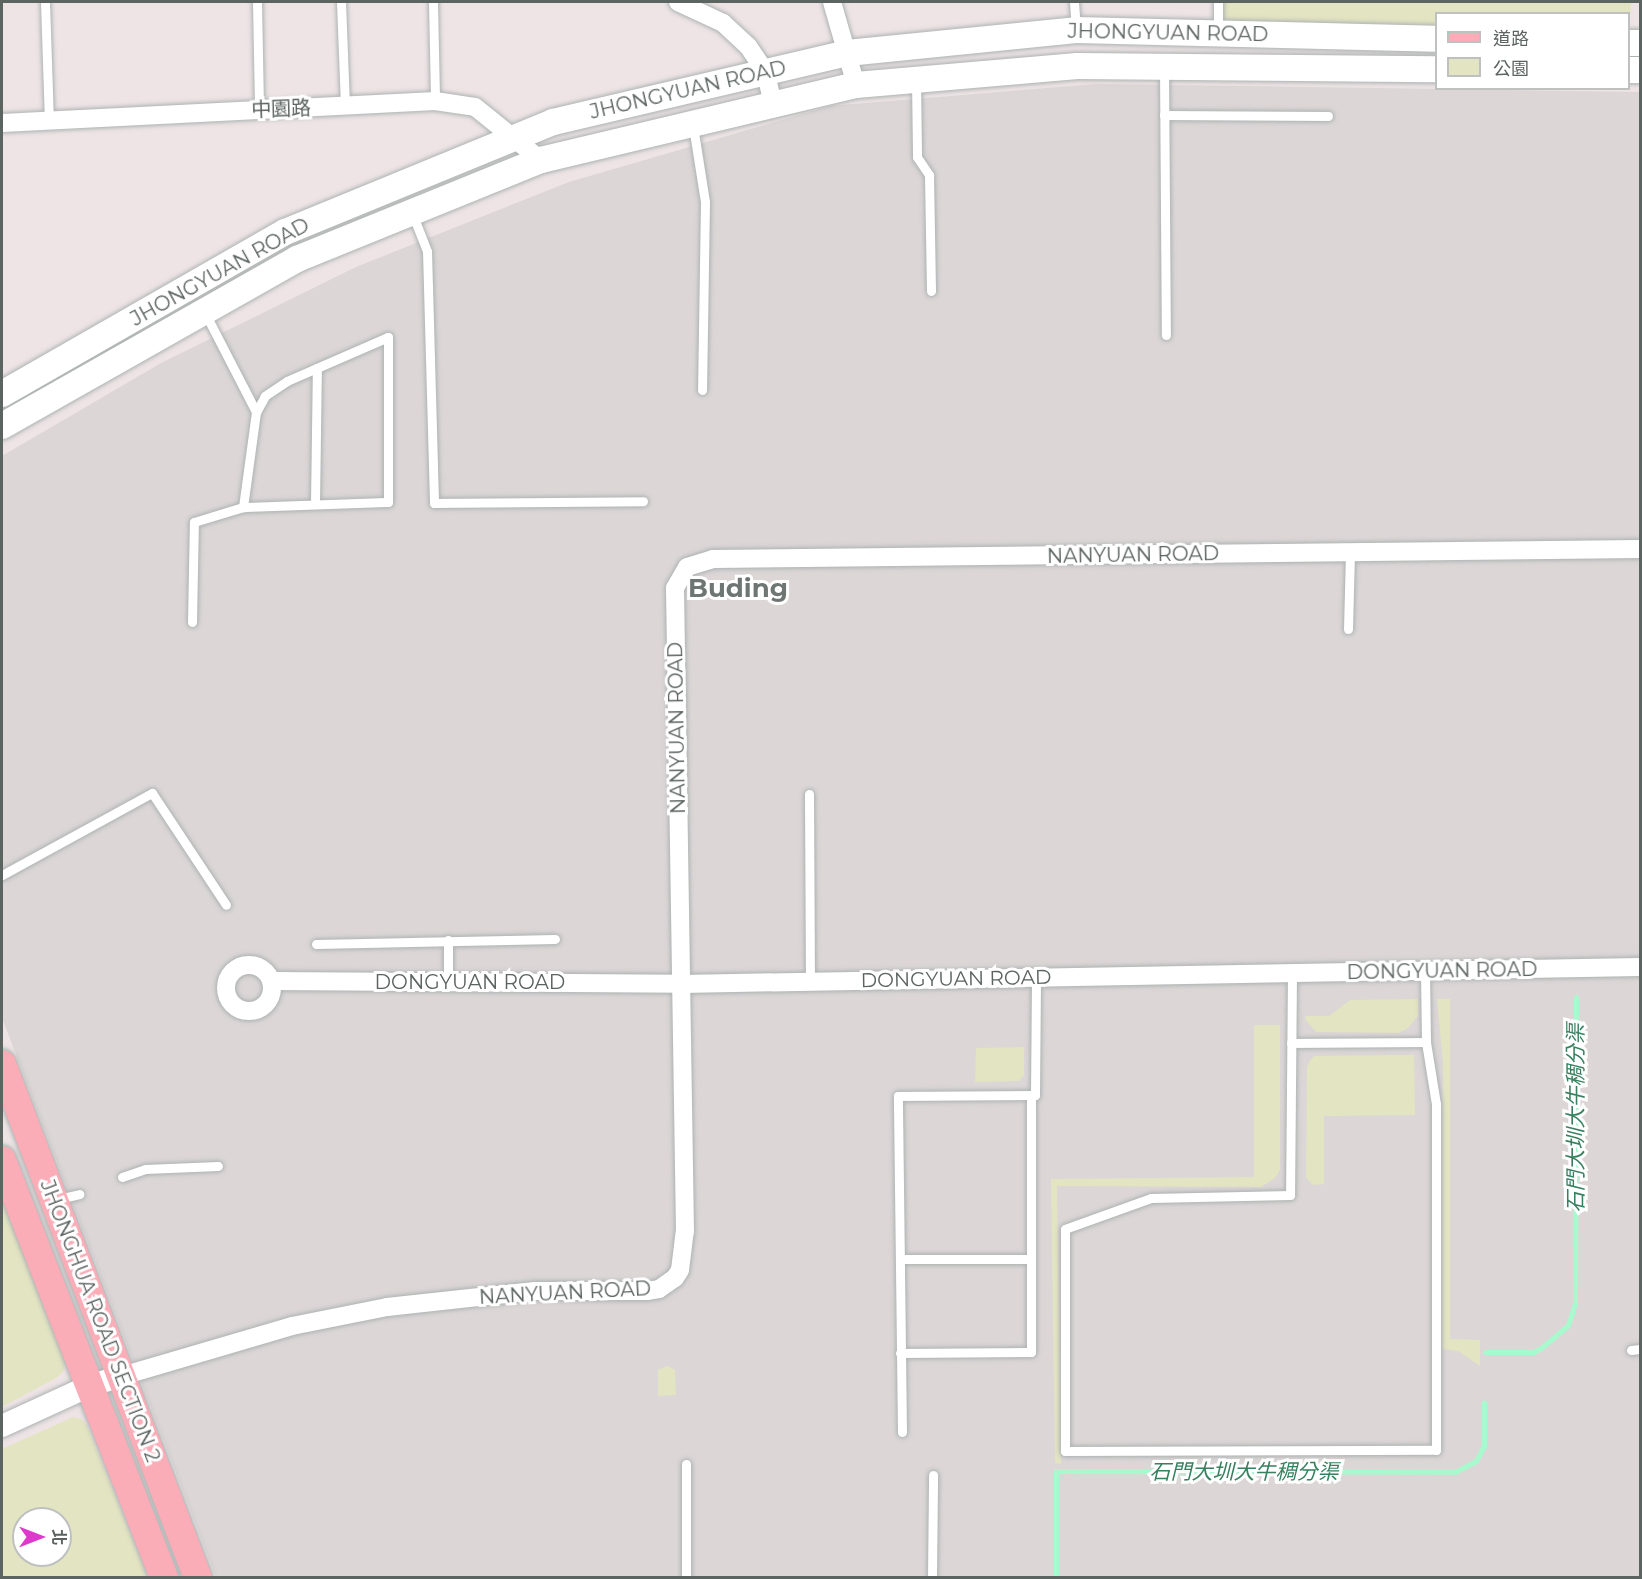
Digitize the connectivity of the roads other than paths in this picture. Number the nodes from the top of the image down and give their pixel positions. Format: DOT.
graph roads {
  1 [pos="45,2"];
  2 [pos="257,2"];
  3 [pos="341,2"];
  4 [pos="433,2"];
  5 [pos="678,2"];
  6 [pos="832,2"];
  7 [pos="1074,2"];
  8 [pos="1218,2"];
  9 [pos="1076,30"];
  10 [pos="1218,34"];
  11 [pos="1435,39"];
  12 [pos="847,54"];
  13 [pos="1164,67"];
  14 [pos="1435,69"];
  15 [pos="765,70"];
  16 [pos="916,80"];
  17 [pos="856,85"];
  18 [pos="435,101"];
  19 [pos="773,104"];
  20 [pos="345,106"];
  21 [pos="258,110"];
  22 [pos="1164,115"];
  23 [pos="1328,116"];
  24 [pos="49,120"];
  25 [pos="2,123"];
  26 [pos="693,123"];
  27 [pos="514,138"];
  28 [pos="541,160"];
  29 [pos="412,212"];
  30 [pos="931,291"];
  31 [pos="204,311"];
  32 [pos="1166,335"];
  33 [pos="317,368"];
  34 [pos="702,390"];
  35 [pos="2,394"];
  36 [pos="256,412"];
  37 [pos="2,426"];
  38 [pos="642,501"];
  39 [pos="315,504"];
  40 [pos="243,507"];
  41 [pos="1641,549"];
  42 [pos="1350,553"];
  43 [pos="192,622"];
  44 [pos="1348,629"];
  45 [pos="809,794"];
  46 [pos="2,875"];
  47 [pos="226,905"];
  48 [pos="555,939"];
  49 [pos="448,940"];
  50 [pos="316,944"];
  51 [pos="1641,967"];
  52 [pos="1425,971"];
  53 [pos="1292,973"];
  54 [pos="1036,978"];
  55 [pos="271,981"];
  56 [pos="448,982"];
  57 [pos="810,982"];
  58 [pos="681,984"];
  59 [pos="1426,1042"];
  60 [pos="1292,1043"];
  61 [pos="2,1064"];
  62 [pos="1031,1095"];
  63 [pos="2,1160"];
  64 [pos="218,1167"];
  65 [pos="122,1176"];
  66 [pos="900,1259"];
  67 [pos="1030,1259"];
  68 [pos="900,1353"];
  69 [pos="122,1376"];
  70 [pos="89,1386"];
  71 [pos="2,1426"];
  72 [pos="902,1432"];
  73 [pos="686,1464"];
  74 [pos="933,1475"];
  75 [pos="164,1578"];
  76 [pos="198,1578"];
  77 [pos="686,1578"];
  78 [pos="932,1578"];
  1 -- 24 [label="lane"];
  2 -- 21 [label="lane"];
  3 -- 20 [label="lane"];
  4 -- 18 [label="lane"];
  5 -- 15 [label="street"];
  6 -- 12 [label="street"];
  7 -- 9 [label="lane"];
  8 -- 10 [label="lane"];
  9 -- 10 [label="main road, JHONGYUAN ROAD"];
  9 -- 12 [label="main road, JHONGYUAN ROAD"];
  10 -- 11 [label="main road, JHONGYUAN ROAD"];
  12 -- 15 [label="main road, JHONGYUAN ROAD"];
  12 -- 17 [label="street"];
  13 -- 14 [label="main road, JHONGYUAN ROAD"];
  13 -- 16 [label="main road, JHONGYUAN ROAD"];
  13 -- 22 [label="lane"];
  15 -- 19 [label="street"];
  15 -- 27 [label="main road, JHONGYUAN ROAD"];
  16 -- 17 [label="main road, JHONGYUAN ROAD"];
  16 -- 30 [label="lane"];
  17 -- 19 [label="main road, JHONGYUAN ROAD"];
  18 -- 20 [label="street, 中園路"];
  18 -- 27 [label="street, 中園路"];
  19 -- 26 [label="main road, JHONGYUAN ROAD"];
  20 -- 21 [label="street, 中園路"];
  21 -- 24 [label="street, 中園路"];
  22 -- 23 [label="lane"];
  22 -- 32 [label="lane"];
  24 -- 25 [label="street, 中園路"];
  26 -- 28 [label="main road, JHONGYUAN ROAD"];
  26 -- 34 [label="lane"];
  27 -- 28 [label="street, 中園路"];
  27 -- 35 [label="main road, JHONGYUAN ROAD"];
  28 -- 29 [label="main road, JHONGYUAN ROAD"];
  29 -- 31 [label="main road, JHONGYUAN ROAD"];
  29 -- 38 [label="lane"];
  31 -- 36 [label="lane"];
  31 -- 37 [label="main road, JHONGYUAN ROAD"];
  33 -- 36 [label="lane"];
  33 -- 39 [label="lane"];
  33 -- 39 [label="lane"];
  36 -- 40 [label="lane"];
  39 -- 40 [label="lane"];
  40 -- 43 [label="lane"];
  41 -- 42 [label="street, NANYUAN ROAD"];
  42 -- 44 [label="lane"];
  42 -- 58 [label="street, NANYUAN ROAD"];
  45 -- 57 [label="lane"];
  46 -- 47 [label="lane"];
  48 -- 49 [label="lane"];
  49 -- 50 [label="lane"];
  49 -- 56 [label="lane"];
  51 -- 52 [label="street, DONGYUAN ROAD"];
  52 -- 53 [label="street, DONGYUAN ROAD"];
  52 -- 59 [label="lane"];
  53 -- 54 [label="street, DONGYUAN ROAD"];
  53 -- 60 [label="lane"];
  54 -- 57 [label="street, DONGYUAN ROAD"];
  54 -- 62 [label="lane"];
  55 -- 56 [label="street, DONGYUAN ROAD"];
  56 -- 58 [label="street, DONGYUAN ROAD"];
  57 -- 58 [label="street, DONGYUAN ROAD"];
  58 -- 69 [label="street, NANYUAN ROAD"];
  59 -- 60 [label="lane"];
  59 -- 60 [label="lane"];
  61 -- 69 [label="main road, JHONGHUA ROAD SECTION 2"];
  62 -- 66 [label="lane"];
  62 -- 67 [label="lane"];
  63 -- 70 [label="main road, JHONGHUA ROAD SECTION 2"];
  64 -- 65 [label="lane"];
  66 -- 67 [label="lane"];
  66 -- 68 [label="lane"];
  67 -- 68 [label="lane"];
  68 -- 72 [label="lane"];
  69 -- 70 [label="street"];
  69 -- 76 [label="main road, JHONGHUA ROAD SECTION 2"];
  70 -- 71 [label="street"];
  70 -- 75 [label="main road, JHONGHUA ROAD SECTION 2"];
  73 -- 77 [label="lane"];
  74 -- 78 [label="lane"];
}
